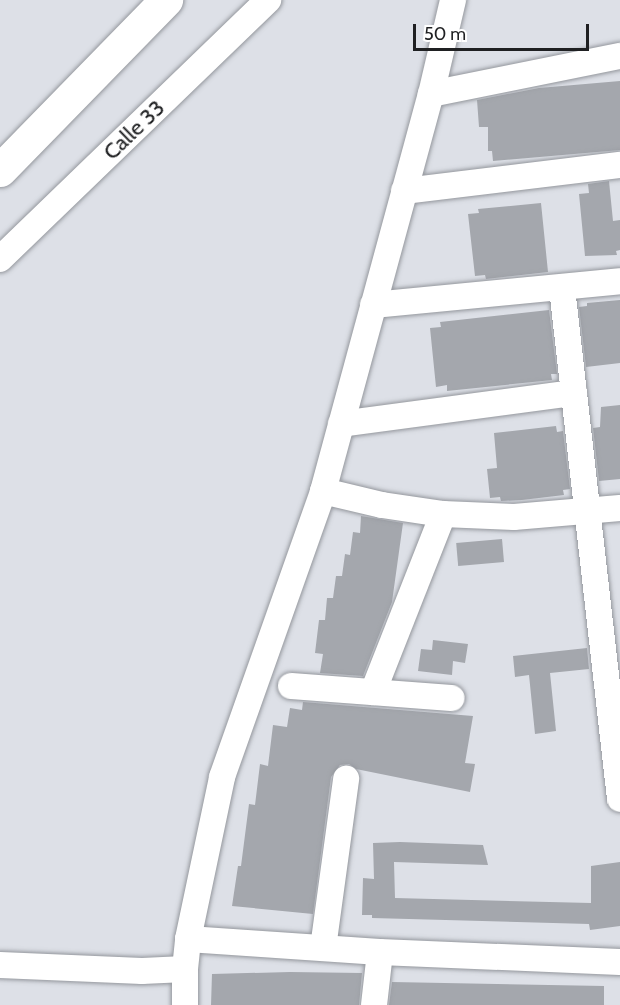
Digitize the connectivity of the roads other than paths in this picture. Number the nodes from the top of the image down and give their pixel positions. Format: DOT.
graph roads {
  1 [pos="166,0"];
  2 [pos="268,0"];
  3 [pos="453,0"];
  4 [pos="620,56"];
  5 [pos="431,94"];
  6 [pos="620,165"];
  7 [pos="0,170"];
  8 [pos="404,191"];
  9 [pos="0,260"];
  10 [pos="620,281"];
  11 [pos="562,288"];
  12 [pos="373,305"];
  13 [pos="574,393"];
  14 [pos="341,424"];
  15 [pos="322,491"];
  16 [pos="620,508"];
  17 [pos="588,512"];
  18 [pos="443,514"];
  19 [pos="611,632"];
  20 [pos="291,686"];
  21 [pos="373,692"];
  22 [pos="452,698"];
  23 [pos="617,744"];
  24 [pos="346,779"];
  25 [pos="620,799"];
  26 [pos="189,939"];
  27 [pos="323,948"];
  28 [pos="380,952"];
  29 [pos="620,962"];
  30 [pos="0,965"];
  31 [pos="185,969"];
  32 [pos="185,1005"];
  33 [pos="374,1005"];
  1 -- 7 [label="main road"];
  2 -- 9 [label="street, Calle 33"];
  3 -- 5 [label="street"];
  4 -- 5 [label="street"];
  5 -- 8 [label="street"];
  6 -- 8 [label="street"];
  8 -- 12 [label="street"];
  10 -- 11 [label="street"];
  11 -- 12 [label="street"];
  11 -- 13 [label="street"];
  12 -- 14 [label="street"];
  13 -- 14 [label="street"];
  13 -- 17 [label="street"];
  14 -- 15 [label="street"];
  15 -- 18 [label="street"];
  15 -- 26 [label="street"];
  16 -- 17 [label="street"];
  17 -- 18 [label="street"];
  17 -- 19 [label="street"];
  18 -- 21 [label="street"];
  19 -- 23 [label="street"];
  20 -- 21 [label="street"];
  21 -- 22 [label="street"];
  23 -- 25 [label="street"];
  24 -- 27 [label="street"];
  26 -- 27 [label="street"];
  26 -- 31 [label="street"];
  27 -- 28 [label="street"];
  28 -- 29 [label="street"];
  28 -- 33 [label="street"];
  30 -- 31 [label="street"];
  31 -- 32 [label="street"];
}
